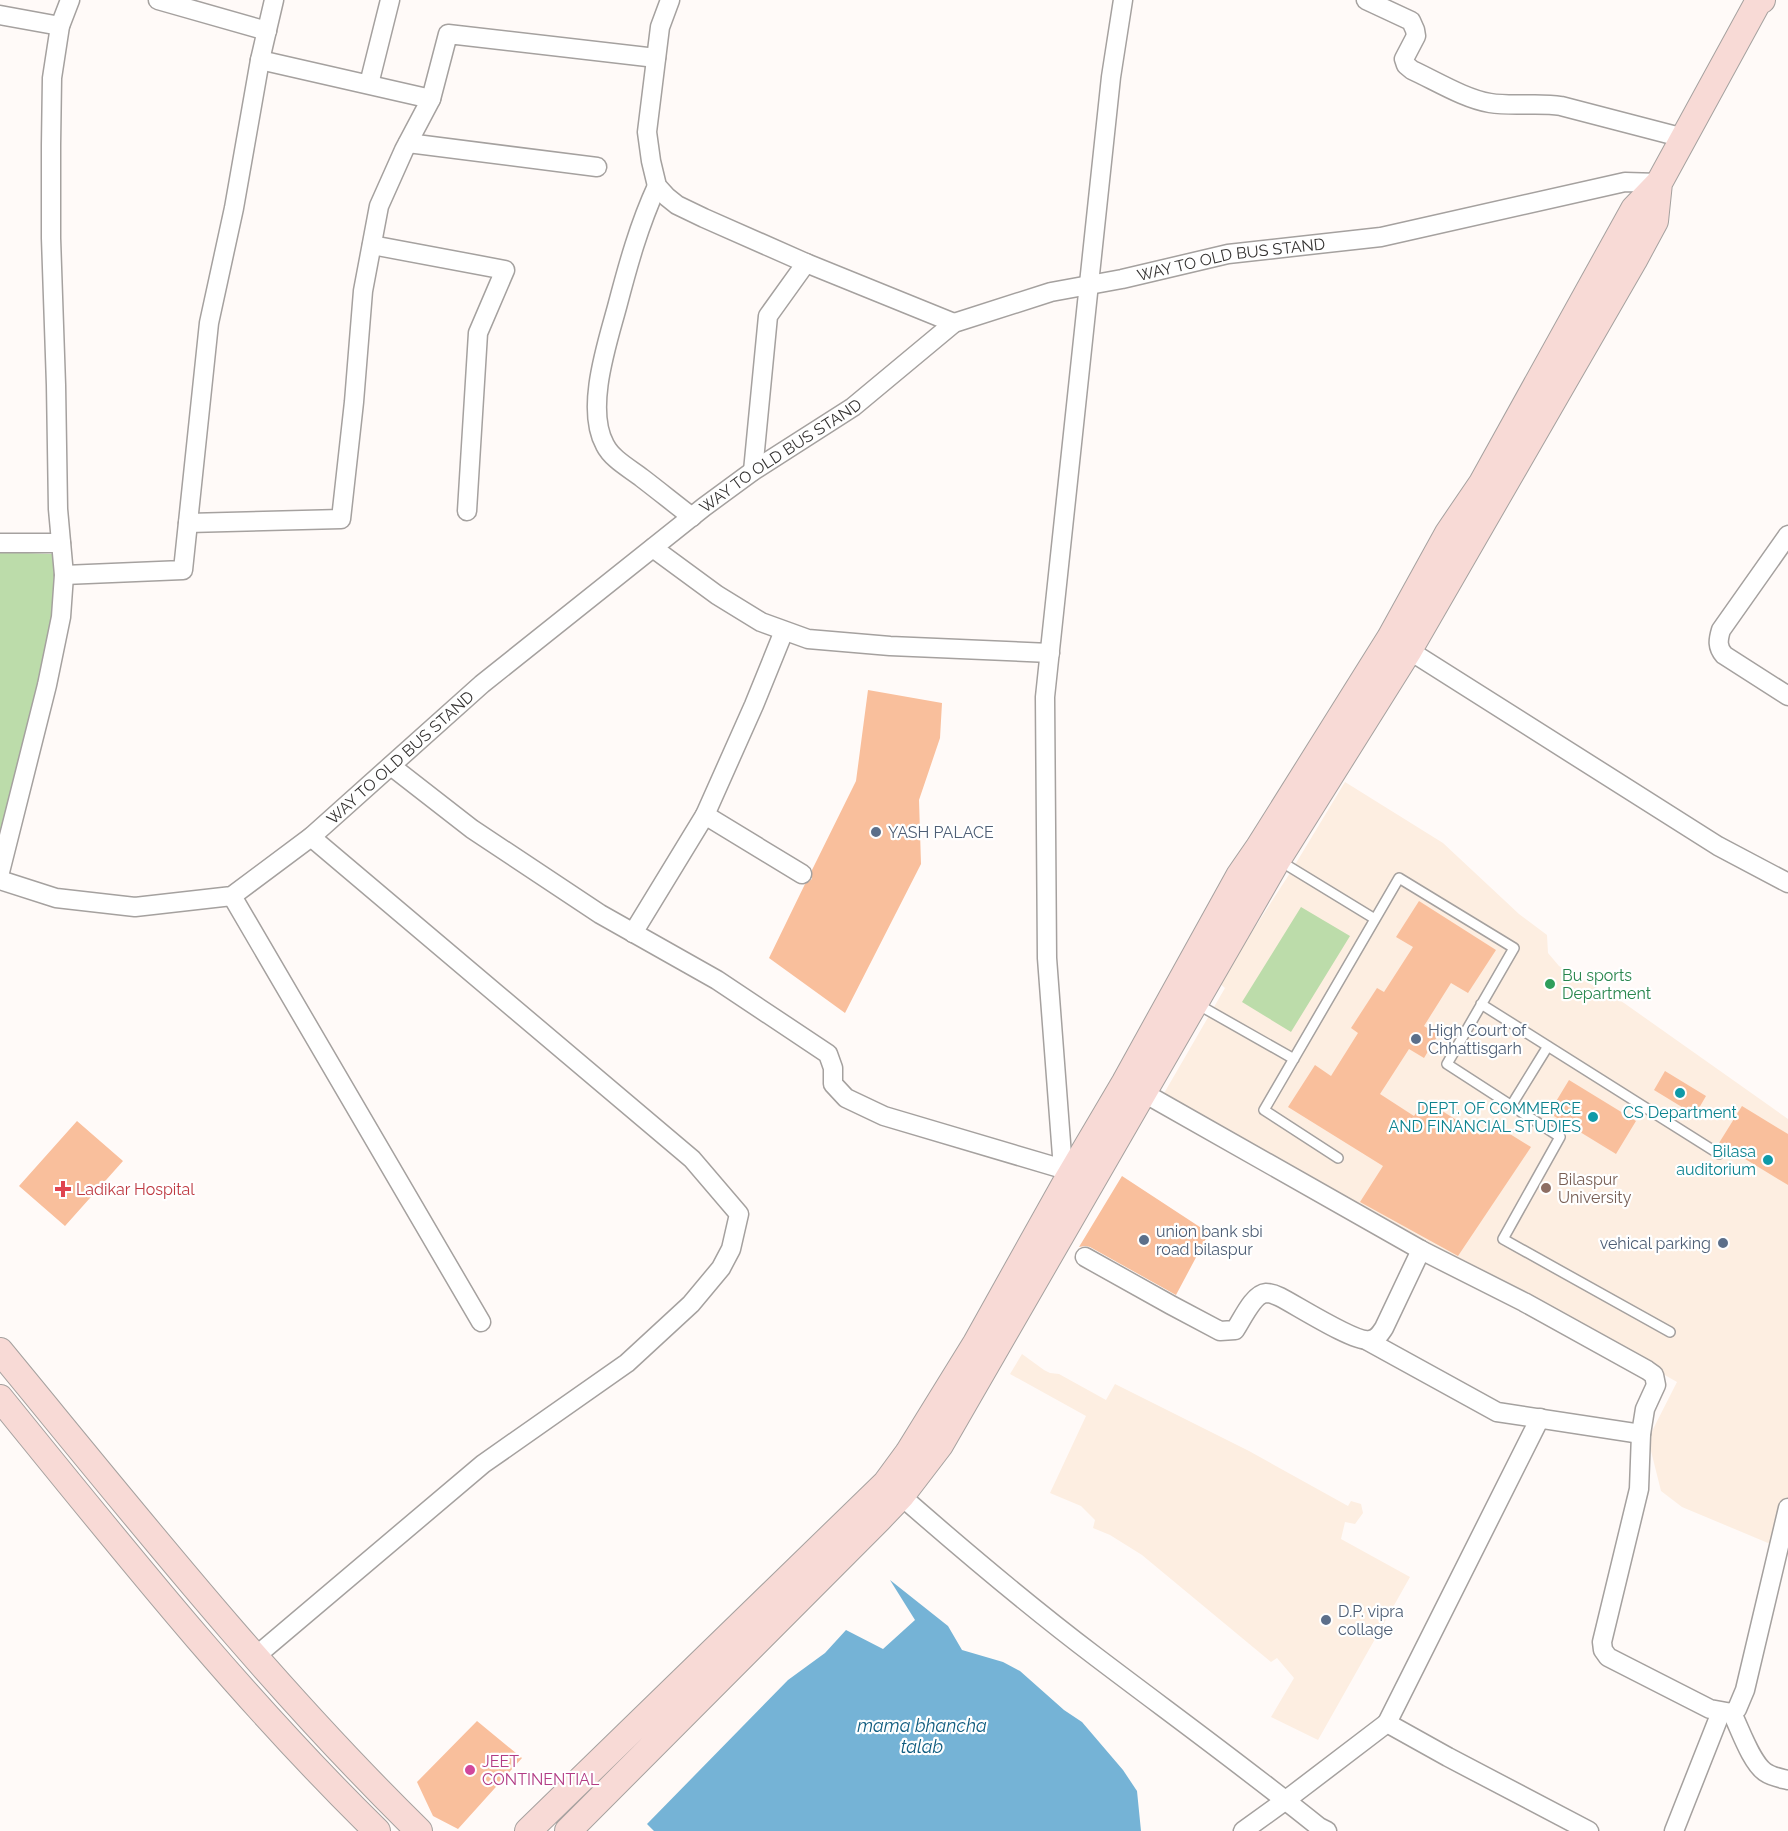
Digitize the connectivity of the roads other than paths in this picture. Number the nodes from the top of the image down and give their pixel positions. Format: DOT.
graph roads {
  1 [pos="70,0"];
  2 [pos="158,0"];
  3 [pos="274,0"];
  4 [pos="390,0"];
  5 [pos="670,0"];
  6 [pos="1123,0"];
  7 [pos="1366,0"];
  8 [pos="1762,0"];
  9 [pos="0,15"];
  10 [pos="60,26"];
  11 [pos="267,32"];
  12 [pos="656,58"];
  13 [pos="260,60"];
  14 [pos="369,84"];
  15 [pos="431,99"];
  16 [pos="1684,138"];
  17 [pos="408,143"];
  18 [pos="597,167"];
  19 [pos="1659,183"];
  20 [pos="657,186"];
  21 [pos="372,245"];
  22 [pos="806,262"];
  23 [pos="1090,284"];
  24 [pos="954,323"];
  25 [pos="753,471"];
  26 [pos="467,511"];
  27 [pos="692,517"];
  28 [pos="188,523"];
  29 [pos="1788,536"];
  30 [pos="0,543"];
  31 [pos="61,543"];
  32 [pos="652,548"];
  33 [pos="64,575"];
  34 [pos="784,631"];
  35 [pos="1399,644"];
  36 [pos="1050,652"];
  37 [pos="1788,696"];
  38 [pos="391,766"];
  39 [pos="705,815"];
  40 [pos="311,837"];
  41 [pos="1269,853"];
  42 [pos="0,872"];
  43 [pos="802,874"];
  44 [pos="0,880"];
  45 [pos="1788,883"];
  46 [pos="232,896"];
  47 [pos="1376,919"];
  48 [pos="633,933"];
  49 [pos="1195,1002"];
  50 [pos="1481,1004"];
  51 [pos="1548,1046"];
  52 [pos="1294,1059"];
  53 [pos="1144,1093"];
  54 [pos="1511,1106"];
  55 [pos="1719,1155"];
  56 [pos="1338,1158"];
  57 [pos="1064,1175"];
  58 [pos="1421,1250"];
  59 [pos="1085,1257"];
  60 [pos="481,1322"];
  61 [pos="1670,1332"];
  62 [pos="1368,1341"];
  63 [pos="0,1351"];
  64 [pos="0,1398"];
  65 [pos="1540,1418"];
  66 [pos="1641,1434"];
  67 [pos="893,1489"];
  68 [pos="1788,1508"];
  69 [pos="256,1656"];
  70 [pos="1726,1713"];
  71 [pos="1387,1723"];
  72 [pos="1788,1780"];
  73 [pos="1286,1800"];
  74 [pos="538,1828"];
  75 [pos="377,1831"];
  76 [pos="419,1831"];
  77 [pos="568,1831"];
  78 [pos="1243,1831"];
  79 [pos="1327,1831"];
  80 [pos="1589,1831"];
  81 [pos="1674,1831"];
  1 -- 10 [label="street"];
  2 -- 11 [label="street"];
  3 -- 11 [label="street"];
  4 -- 14 [label="street"];
  5 -- 12 [label="street"];
  6 -- 23 [label="street"];
  7 -- 16 [label="street"];
  8 -- 16 [label="main road"];
  9 -- 10 [label="street"];
  10 -- 31 [label="street"];
  11 -- 13 [label="street"];
  12 -- 15 [label="street"];
  12 -- 20 [label="street"];
  13 -- 14 [label="street"];
  13 -- 28 [label="street"];
  14 -- 15 [label="street"];
  15 -- 17 [label="street"];
  16 -- 19 [label="main road"];
  17 -- 18 [label="street"];
  17 -- 21 [label="street"];
  19 -- 23 [label="street, WAY TO OLD BUS STAND"];
  19 -- 35 [label="main road"];
  20 -- 22 [label="street"];
  20 -- 27 [label="street"];
  21 -- 26 [label="street"];
  21 -- 28 [label="street"];
  22 -- 24 [label="street"];
  22 -- 25 [label="street"];
  23 -- 24 [label="street, WAY TO OLD BUS STAND"];
  23 -- 36 [label="street"];
  24 -- 25 [label="street, WAY TO OLD BUS STAND"];
  25 -- 27 [label="street, WAY TO OLD BUS STAND"];
  27 -- 32 [label="street, WAY TO OLD BUS STAND"];
  28 -- 33 [label="street"];
  29 -- 37 [label="street"];
  30 -- 31 [label="street"];
  31 -- 33 [label="street"];
  32 -- 34 [label="street"];
  32 -- 38 [label="street, WAY TO OLD BUS STAND"];
  33 -- 42 [label="street"];
  34 -- 36 [label="street"];
  34 -- 39 [label="street"];
  35 -- 41 [label="main road"];
  35 -- 45 [label="street"];
  36 -- 57 [label="street"];
  38 -- 40 [label="street, WAY TO OLD BUS STAND"];
  38 -- 48 [label="street"];
  39 -- 43 [label="street"];
  39 -- 48 [label="street"];
  40 -- 46 [label="street, WAY TO OLD BUS STAND"];
  40 -- 69 [label="street"];
  41 -- 47 [label="lane"];
  41 -- 49 [label="main road"];
  41 -- 57 [label="main road"];
  44 -- 46 [label="street"];
  46 -- 60 [label="street"];
  47 -- 50 [label="lane"];
  47 -- 52 [label="lane"];
  48 -- 57 [label="street"];
  49 -- 52 [label="lane"];
  49 -- 53 [label="main road"];
  50 -- 51 [label="lane"];
  50 -- 54 [label="lane"];
  51 -- 54 [label="lane"];
  51 -- 55 [label="lane"];
  52 -- 56 [label="lane"];
  53 -- 58 [label="street"];
  53 -- 67 [label="main road"];
  54 -- 61 [label="lane"];
  57 -- 67 [label="main road"];
  58 -- 62 [label="street"];
  58 -- 66 [label="street"];
  59 -- 62 [label="street"];
  62 -- 65 [label="street"];
  63 -- 69 [label="main road"];
  64 -- 75 [label="main road"];
  65 -- 66 [label="street"];
  65 -- 71 [label="street"];
  66 -- 70 [label="street"];
  67 -- 73 [label="street"];
  67 -- 74 [label="main road"];
  67 -- 77 [label="main road"];
  68 -- 70 [label="street"];
  69 -- 76 [label="main road"];
  70 -- 72 [label="street"];
  70 -- 81 [label="street"];
  71 -- 73 [label="street"];
  71 -- 80 [label="street"];
  73 -- 78 [label="street"];
  73 -- 79 [label="street"];
}
